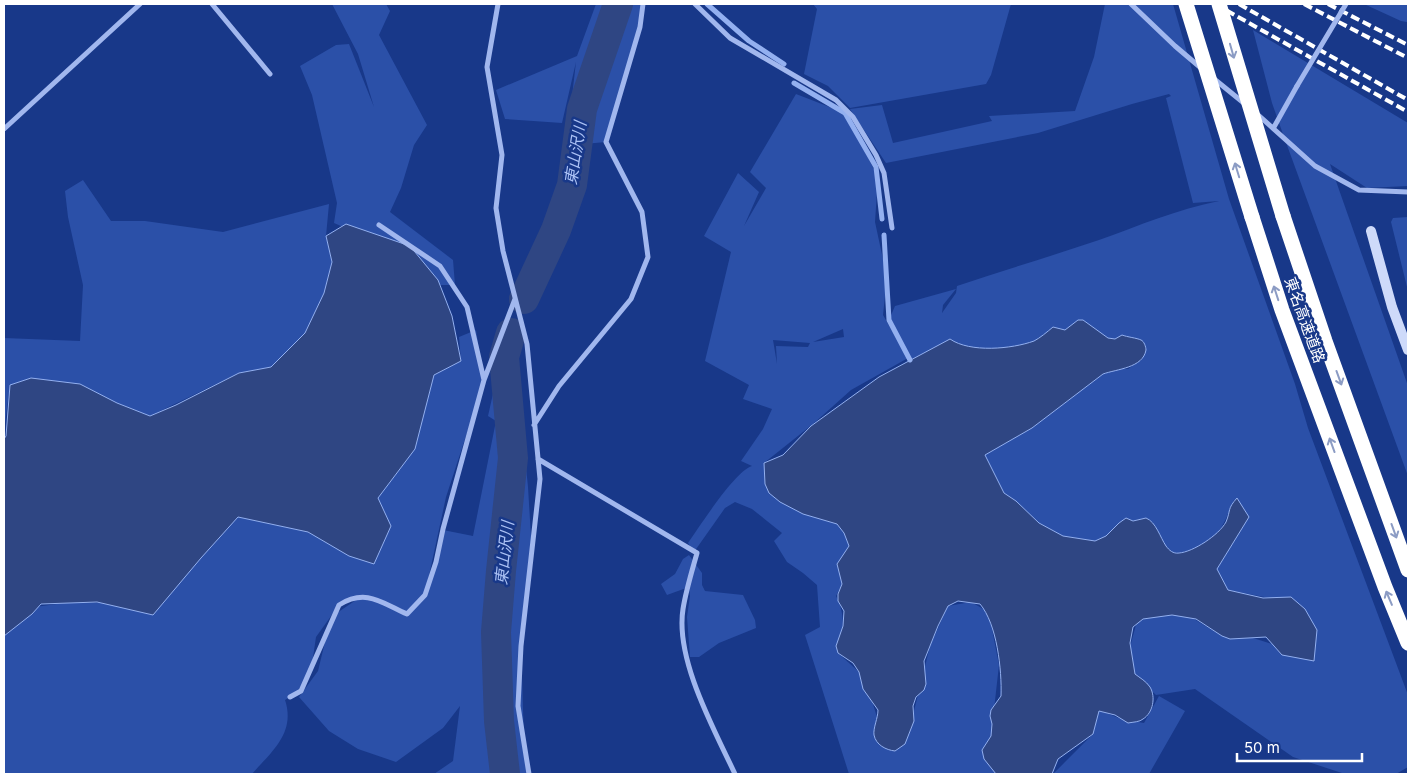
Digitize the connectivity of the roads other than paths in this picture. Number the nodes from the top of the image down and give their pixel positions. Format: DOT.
graph roads {
  1 [pos="140,4"];
  2 [pos="212,4"];
  3 [pos="498,4"];
  4 [pos="643,4"];
  5 [pos="695,4"];
  6 [pos="1131,4"];
  7 [pos="1186,4"];
  8 [pos="1219,4"];
  9 [pos="1346,4"];
  10 [pos="270,74"];
  11 [pos="1274,127"];
  12 [pos="4,129"];
  13 [pos="1408,192"];
  14 [pos="379,225"];
  15 [pos="892,228"];
  16 [pos="1371,231"];
  17 [pos="514,299"];
  18 [pos="1408,350"];
  19 [pos="484,380"];
  20 [pos="534,425"];
  21 [pos="538,459"];
  22 [pos="1408,570"];
  23 [pos="1408,643"];
  24 [pos="290,697"];
  25 [pos="530,774"];
  26 [pos="735,774"];
  1 -- 12 [label="street"];
  2 -- 10 [label="street"];
  3 -- 17 [label="street"];
  4 -- 20 [label="street"];
  5 -- 15 [label="street"];
  6 -- 11 [label="street"];
  23 -- 7 [label="highway, 東名高速道路, one-way, bridge"];
  8 -- 22 [label="highway, 東名高速道路, one-way, bridge"];
  9 -- 11 [label="street, bridge"];
  11 -- 13 [label="street"];
  14 -- 19 [label="street"];
  16 -- 18 [label="street"];
  17 -- 19 [label="street"];
  17 -- 20 [label="street"];
  19 -- 24 [label="street"];
  20 -- 21 [label="street"];
  21 -- 25 [label="street"];
  21 -- 26 [label="street"];
}
